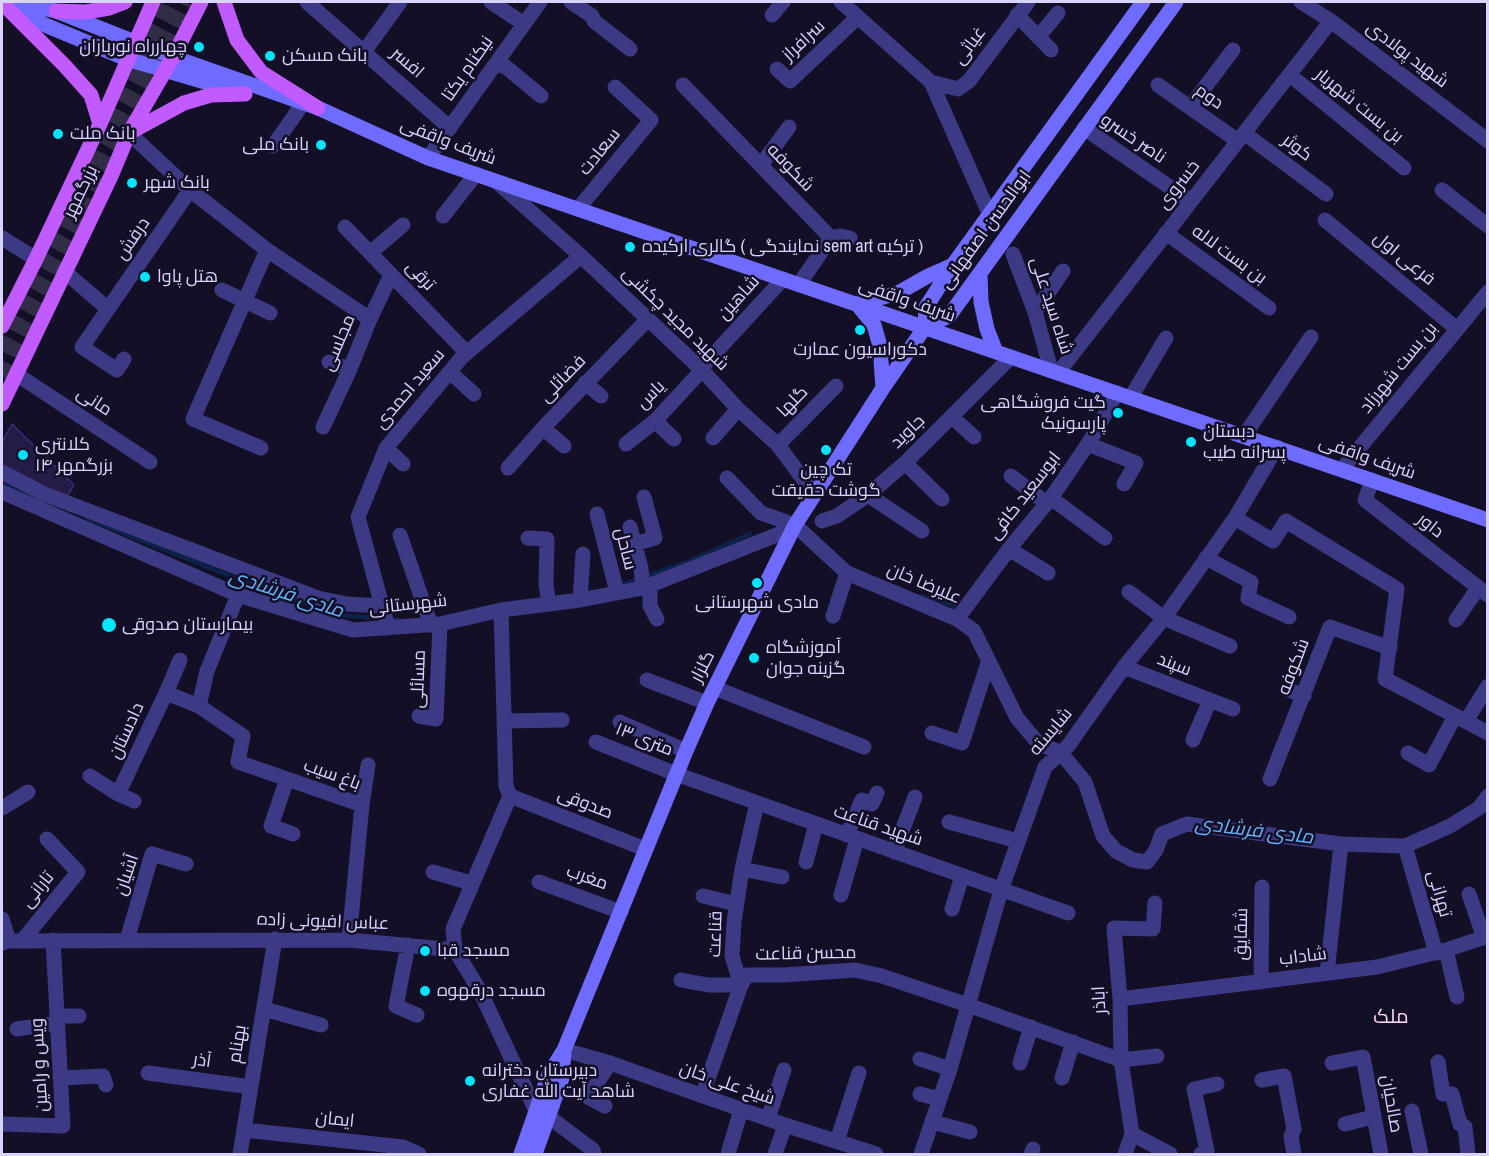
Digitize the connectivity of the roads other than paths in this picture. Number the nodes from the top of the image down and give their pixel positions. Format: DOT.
graph roads {
  1 [pos="2,2"];
  2 [pos="9,2"];
  3 [pos="124,2"];
  4 [pos="153,2"];
  5 [pos="201,2"];
  6 [pos="224,2"];
  7 [pos="307,2"];
  8 [pos="400,2"];
  9 [pos="491,2"];
  10 [pos="540,2"];
  11 [pos="571,2"];
  12 [pos="783,2"];
  13 [pos="1143,2"];
  14 [pos="1176,2"];
  15 [pos="1301,2"];
  16 [pos="1021,6"];
  17 [pos="849,7"];
  18 [pos="56,10"];
  19 [pos="1058,13"];
  20 [pos="772,15"];
  21 [pos="1331,21"];
  22 [pos="524,24"];
  23 [pos="1039,36"];
  24 [pos="135,42"];
  25 [pos="1114,43"];
  26 [pos="630,49"];
  27 [pos="1051,50"];
  28 [pos="1233,50"];
  29 [pos="364,51"];
  30 [pos="172,57"];
  31 [pos="127,59"];
  32 [pos="496,64"];
  33 [pos="1131,64"];
  34 [pos="777,69"];
  35 [pos="164,72"];
  36 [pos="1290,75"];
  37 [pos="931,82"];
  38 [pos="1086,82"];
  39 [pos="683,85"];
  40 [pos="1158,85"];
  41 [pos="615,87"];
  42 [pos="245,94"];
  43 [pos="1108,95"];
  44 [pos="542,96"];
  45 [pos="1190,107"];
  46 [pos="318,108"];
  47 [pos="299,109"];
  48 [pos="100,124"];
  49 [pos="789,127"];
  50 [pos="450,128"];
  51 [pos="1084,128"];
  52 [pos="129,133"];
  53 [pos="1241,137"];
  54 [pos="1488,141"];
  55 [pos="273,146"];
  56 [pos="428,158"];
  57 [pos="761,165"];
  58 [pos="1404,168"];
  59 [pos="476,174"];
  60 [pos="497,182"];
  61 [pos="190,190"];
  62 [pos="1443,190"];
  63 [pos="1326,194"];
  64 [pos="1190,201"];
  65 [pos="578,209"];
  66 [pos="989,213"];
  67 [pos="443,216"];
  68 [pos="1325,220"];
  69 [pos="403,225"];
  70 [pos="1488,226"];
  71 [pos="345,227"];
  72 [pos="1166,233"];
  73 [pos="831,237"];
  74 [pos="2,238"];
  75 [pos="850,238"];
  76 [pos="267,250"];
  77 [pos="370,253"];
  78 [pos="1013,255"];
  79 [pos="581,256"];
  80 [pos="36,259"];
  81 [pos="953,265"];
  82 [pos="64,271"];
  83 [pos="1063,271"];
  84 [pos="980,273"];
  85 [pos="391,275"];
  86 [pos="783,279"];
  87 [pos="799,284"];
  88 [pos="222,290"];
  89 [pos="1488,292"];
  90 [pos="245,300"];
  91 [pos="857,304"];
  92 [pos="1269,308"];
  93 [pos="108,309"];
  94 [pos="1035,312"];
  95 [pos="270,313"];
  96 [pos="4,317"];
  97 [pos="370,319"];
  98 [pos="648,319"];
  99 [pos="925,327"];
  100 [pos="1457,328"];
  101 [pos="1311,337"];
  102 [pos="1166,338"];
  103 [pos="996,351"];
  104 [pos="467,352"];
  105 [pos="1011,357"];
  106 [pos="124,359"];
  107 [pos="329,363"];
  108 [pos="350,369"];
  109 [pos="702,370"];
  110 [pos="1054,371"];
  111 [pos="450,372"];
  112 [pos="16,374"];
  113 [pos="585,383"];
  114 [pos="836,386"];
  115 [pos="883,388"];
  116 [pos="474,394"];
  117 [pos="1124,395"];
  118 [pos="602,396"];
  119 [pos="2,404"];
  120 [pos="738,409"];
  121 [pos="952,417"];
  122 [pos="655,421"];
  123 [pos="323,427"];
  124 [pos="543,428"];
  125 [pos="1244,436"];
  126 [pos="974,437"];
  127 [pos="713,438"];
  128 [pos="674,439"];
  129 [pos="626,444"];
  130 [pos="1088,444"];
  131 [pos="564,446"];
  132 [pos="778,446"];
  133 [pos="1277,447"];
  134 [pos="261,448"];
  135 [pos="386,448"];
  136 [pos="150,462"];
  137 [pos="905,463"];
  138 [pos="402,464"];
  139 [pos="508,468"];
  140 [pos="1342,470"];
  141 [pos="2,472"];
  142 [pos="1011,476"];
  143 [pos="727,478"];
  144 [pos="1372,480"];
  145 [pos="1124,484"];
  146 [pos="2,492"];
  147 [pos="814,494"];
  148 [pos="868,495"];
  149 [pos="644,496"];
  150 [pos="942,499"];
  151 [pos="1048,500"];
  152 [pos="597,514"];
  153 [pos="1234,518"];
  154 [pos="1488,520"];
  155 [pos="822,521"];
  156 [pos="630,527"];
  157 [pos="795,527"];
  158 [pos="922,531"];
  159 [pos="400,535"];
  160 [pos="528,538"];
  161 [pos="1105,538"];
  162 [pos="634,544"];
  163 [pos="1009,549"];
  164 [pos="583,554"];
  165 [pos="1206,558"];
  166 [pos="848,573"];
  167 [pos="1048,573"];
  168 [pos="646,587"];
  169 [pos="617,592"];
  170 [pos="1129,592"];
  171 [pos="1483,592"];
  172 [pos="238,595"];
  173 [pos="580,600"];
  174 [pos="347,604"];
  175 [pos="549,604"];
  176 [pos="382,606"];
  177 [pos="501,610"];
  178 [pos="833,616"];
  179 [pos="1288,617"];
  180 [pos="957,618"];
  181 [pos="1164,618"];
  182 [pos="657,620"];
  183 [pos="1456,620"];
  184 [pos="436,625"];
  185 [pos="388,628"];
  186 [pos="353,630"];
  187 [pos="1230,646"];
  188 [pos="1390,648"];
  189 [pos="180,660"];
  190 [pos="988,663"];
  191 [pos="1124,666"];
  192 [pos="647,680"];
  193 [pos="1488,686"];
  194 [pos="715,688"];
  195 [pos="1287,689"];
  196 [pos="166,693"];
  197 [pos="1304,696"];
  198 [pos="1210,700"];
  199 [pos="707,704"];
  200 [pos="198,706"];
  201 [pos="1233,709"];
  202 [pos="419,716"];
  203 [pos="1460,719"];
  204 [pos="562,720"];
  205 [pos="505,721"];
  206 [pos="620,722"];
  207 [pos="932,733"];
  208 [pos="1488,733"];
  209 [pos="1193,740"];
  210 [pos="596,742"];
  211 [pos="864,747"];
  212 [pos="686,752"];
  213 [pos="1060,752"];
  214 [pos="1408,753"];
  215 [pos="368,765"];
  216 [pos="676,774"];
  217 [pos="90,776"];
  218 [pos="287,779"];
  219 [pos="1270,779"];
  220 [pos="28,792"];
  221 [pos="877,793"];
  222 [pos="118,794"];
  223 [pos="510,796"];
  224 [pos="1488,796"];
  225 [pos="915,797"];
  226 [pos="134,801"];
  227 [pos="757,803"];
  228 [pos="362,805"];
  229 [pos="2,808"];
  230 [pos="949,822"];
  231 [pos="816,824"];
  232 [pos="293,834"];
  233 [pos="852,837"];
  234 [pos="47,839"];
  235 [pos="1018,841"];
  236 [pos="1341,844"];
  237 [pos="1405,846"];
  238 [pos="645,849"];
  239 [pos="894,852"];
  240 [pos="807,862"];
  241 [pos="186,864"];
  242 [pos="742,869"];
  243 [pos="434,872"];
  244 [pos="962,876"];
  245 [pos="782,877"];
  246 [pos="539,882"];
  247 [pos="471,883"];
  248 [pos="1262,887"];
  249 [pos="1001,890"];
  250 [pos="1469,894"];
  251 [pos="841,895"];
  252 [pos="703,896"];
  253 [pos="1155,903"];
  254 [pos="736,904"];
  255 [pos="952,909"];
  256 [pos="621,912"];
  257 [pos="1068,914"];
  258 [pos="2,919"];
  259 [pos="1486,937"];
  260 [pos="275,939"];
  261 [pos="54,940"];
  262 [pos="128,940"];
  263 [pos="349,940"];
  264 [pos="11,941"];
  265 [pos="408,945"];
  266 [pos="455,950"];
  267 [pos="1441,952"];
  268 [pos="1327,973"];
  269 [pos="681,980"];
  270 [pos="1261,982"];
  271 [pos="741,986"];
  272 [pos="1457,997"];
  273 [pos="1120,999"];
  274 [pos="968,1005"];
  275 [pos="264,1009"];
  276 [pos="417,1015"];
  277 [pos="79,1016"];
  278 [pos="57,1019"];
  279 [pos="321,1025"];
  280 [pos="1031,1027"];
  281 [pos="17,1029"];
  282 [pos="1072,1042"];
  283 [pos="564,1050"];
  284 [pos="1157,1056"];
  285 [pos="920,1059"];
  286 [pos="1121,1060"];
  287 [pos="1438,1062"];
  288 [pos="610,1063"];
  289 [pos="1332,1063"];
  290 [pos="1020,1064"];
  291 [pos="950,1068"];
  292 [pos="784,1070"];
  293 [pos="147,1073"];
  294 [pos="858,1073"];
  295 [pos="60,1078"];
  296 [pos="1062,1078"];
  297 [pos="1262,1080"];
  298 [pos="105,1081"];
  299 [pos="1217,1084"];
  300 [pos="251,1087"];
  301 [pos="920,1094"];
  302 [pos="702,1096"];
  303 [pos="939,1099"];
  304 [pos="604,1106"];
  305 [pos="741,1110"];
  306 [pos="1412,1111"];
  307 [pos="543,1114"];
  308 [pos="1373,1117"];
  309 [pos="768,1119"];
  310 [pos="933,1122"];
  311 [pos="2,1124"];
  312 [pos="1345,1124"];
  313 [pos="785,1125"];
  314 [pos="244,1130"];
  315 [pos="970,1132"];
  316 [pos="1132,1134"];
  317 [pos="837,1141"];
  318 [pos="866,1153"];
  319 [pos="240,1155"];
  320 [pos="419,1155"];
  321 [pos="521,1155"];
  322 [pos="535,1155"];
  323 [pos="594,1155"];
  324 [pos="728,1155"];
  325 [pos="775,1155"];
  326 [pos="921,1155"];
  327 [pos="1125,1155"];
  328 [pos="1170,1155"];
  329 [pos="1201,1155"];
  330 [pos="1294,1155"];
  331 [pos="1381,1155"];
  332 [pos="1421,1155"];
  333 [pos="1468,1155"];
  1 -- 31 [label="main road, شریف واقفی"];
  1 -- 48 [label="main road"];
  2 -- 18 [label="main road, شریف واقفی"];
  3 -- 18 [label="main road"];
  4 -- 24 [label="main road, بزرگمهر"];
  5 -- 30 [label="main road, بزرگمهر"];
  6 -- 46 [label="main road"];
  7 -- 29 [label="street, افسر"];
  8 -- 29 [label="street, افسر"];
  9 -- 22 [label="street"];
  10 -- 22 [label="street, نیکنام یکتا"];
  11 -- 26 [label="street"];
  12 -- 20 [label="street"];
  13 -- 25 [label="main road, ابوالحسن اصفهانی"];
  14 -- 33 [label="main road, ابوالحسن اصفهانی"];
  15 -- 21 [label="street, شهید پولادی"];
  16 -- 23 [label="street"];
  16 -- 37 [label="street, غیاثی"];
  17 -- 34 [label="street, سرافراز"];
  17 -- 37 [label="street"];
  18 -- 24 [label="main road, شریف واقفی"];
  19 -- 23 [label="street"];
  21 -- 36 [label="street, خسروی"];
  21 -- 54 [label="street, شهید پولادی"];
  22 -- 32 [label="street, نیکنام یکتا"];
  23 -- 27 [label="street"];
  24 -- 30 [label="main road, شریف واقفی"];
  24 -- 31 [label="main road, بزرگمهر"];
  25 -- 33 [label="main road"];
  25 -- 38 [label="main road, ابوالحسن اصفهانی"];
  28 -- 45 [label="street"];
  29 -- 50 [label="street, افسر"];
  30 -- 35 [label="main road, بزرگمهر"];
  30 -- 46 [label="main road, شریف واقفی"];
  31 -- 35 [label="main road, شریف واقفی"];
  31 -- 48 [label="main road, بزرگمهر"];
  32 -- 44 [label="street"];
  32 -- 50 [label="street, نیکنام یکتا"];
  33 -- 43 [label="main road, ابوالحسن اصفهانی"];
  35 -- 42 [label="main road, شریف واقفی"];
  35 -- 52 [label="main road, بزرگمهر"];
  36 -- 53 [label="street, خسروی"];
  36 -- 58 [label="street, بن بست شهریار"];
  37 -- 66 [label="street"];
  38 -- 43 [label="main road"];
  38 -- 66 [label="main road, ابوالحسن اصفهانی"];
  39 -- 57 [label="street, شکوفه"];
  40 -- 45 [label="street, دوم"];
  41 -- 65 [label="street, سعادت"];
  42 -- 47 [label="main road, شریف واقفی"];
  42 -- 52 [label="main road"];
  43 -- 51 [label="main road, ابوالحسن اصفهانی"];
  45 -- 53 [label="street, دوم"];
  46 -- 47 [label="main road, شریف واقفی"];
  46 -- 56 [label="main road, شریف واقفی"];
  47 -- 55 [label="street"];
  48 -- 80 [label="main road, بزرگمهر"];
  49 -- 57 [label="street"];
  50 -- 56 [label="street, نیکنام یکتا"];
  51 -- 64 [label="street, ناصر خسرو"];
  51 -- 84 [label="main road, ابوالحسن اصفهانی"];
  52 -- 61 [label="street"];
  52 -- 82 [label="main road, بزرگمهر"];
  53 -- 63 [label="street, کوثر"];
  53 -- 64 [label="street, خسروی"];
  56 -- 59 [label="main road, شریف واقفی"];
  57 -- 73 [label="street, شکوفه"];
  59 -- 60 [label="main road, شریف واقفی"];
  59 -- 67 [label="street"];
  60 -- 65 [label="main road, شریف واقفی"];
  60 -- 79 [label="street, شهید مجید چکشی"];
  61 -- 76 [label="street"];
  61 -- 93 [label="street, درفش"];
  62 -- 70 [label="street"];
  64 -- 72 [label="street, خسروی"];
  65 -- 86 [label="main road, شریف واقفی"];
  66 -- 81 [label="main road, ابوالحسن اصفهانی"];
  68 -- 100 [label="street, فرعی اول"];
  69 -- 77 [label="street"];
  71 -- 77 [label="street, ترقی"];
  72 -- 92 [label="street, بن بست لاله"];
  72 -- 110 [label="street, خسروی"];
  73 -- 75 [label="street"];
  73 -- 87 [label="street"];
  74 -- 80 [label="street"];
  76 -- 90 [label="street"];
  76 -- 97 [label="street"];
  77 -- 85 [label="street, ترقی"];
  78 -- 94 [label="street, شاه سید علی"];
  79 -- 98 [label="street, شهید مجید چکشی"];
  79 -- 104 [label="street, سعید احمدی"];
  80 -- 96 [label="main road, بزرگمهر"];
  81 -- 91 [label="main road"];
  81 -- 99 [label="main road, ابوالحسن اصفهانی"];
  82 -- 93 [label="street"];
  82 -- 112 [label="main road, بزرگمهر"];
  83 -- 94 [label="street"];
  84 -- 99 [label="main road, ابوالحسن اصفهانی"];
  84 -- 103 [label="main road"];
  85 -- 97 [label="street, مجلسی"];
  85 -- 104 [label="street, ترقی"];
  86 -- 87 [label="main road, شریف واقفی"];
  86 -- 109 [label="street, شاهین"];
  87 -- 91 [label="main road, شریف واقفی"];
  88 -- 90 [label="street"];
  89 -- 100 [label="street, بن بست شهرزاد"];
  90 -- 95 [label="street"];
  90 -- 134 [label="street"];
  91 -- 99 [label="main road, شریف واقفی"];
  91 -- 115 [label="main road"];
  93 -- 106 [label="street, درفش"];
  94 -- 110 [label="street, شاه سید علی"];
  97 -- 108 [label="street, مجلسی"];
  98 -- 109 [label="street, شهید مجید چکشی"];
  98 -- 113 [label="street, فضائلی"];
  99 -- 103 [label="main road, شریف واقفی"];
  99 -- 115 [label="main road, گلزار"];
  100 -- 140 [label="street, بن بست شهرزاد"];
  101 -- 125 [label="street"];
  102 -- 117 [label="street, ابوسعید کافی"];
  103 -- 105 [label="main road, شریف واقفی"];
  104 -- 111 [label="street, سعید احمدی"];
  105 -- 110 [label="main road, شریف واقفی"];
  105 -- 121 [label="street, جاوید"];
  107 -- 108 [label="street"];
  108 -- 123 [label="street, مجلسی"];
  109 -- 120 [label="street, شهید مجید چکشی"];
  109 -- 122 [label="street, یاس"];
  110 -- 117 [label="main road, شریف واقفی"];
  111 -- 116 [label="street"];
  111 -- 135 [label="street, سعید احمدی"];
  112 -- 119 [label="main road, بزرگمهر"];
  112 -- 136 [label="street, مانی"];
  113 -- 118 [label="street"];
  113 -- 124 [label="street, فضائلی"];
  114 -- 132 [label="street, گلها"];
  115 -- 147 [label="main road, گلزار"];
  117 -- 125 [label="main road, شریف واقفی"];
  117 -- 130 [label="street, ابوسعید کافی"];
  120 -- 127 [label="street"];
  120 -- 132 [label="street, شهید مجید چکشی"];
  121 -- 126 [label="street"];
  121 -- 137 [label="street, جاوید"];
  122 -- 128 [label="street"];
  122 -- 129 [label="street, یاس"];
  124 -- 131 [label="street"];
  124 -- 139 [label="street, فضائلی"];
  125 -- 133 [label="main road, شریف واقفی"];
  130 -- 145 [label="street"];
  130 -- 151 [label="street, ابوسعید کافی"];
  132 -- 147 [label="street, شهید مجید چکشی"];
  133 -- 140 [label="main road, شریف واقفی"];
  133 -- 153 [label="street, شایسته"];
  135 -- 138 [label="street"];
  135 -- 176 [label="street, سعید احمدی"];
  137 -- 148 [label="street, جاوید"];
  137 -- 150 [label="street"];
  140 -- 144 [label="main road, شریف واقفی"];
  141 -- 174 [label="street, شهرستانی"];
  142 -- 151 [label="street"];
  143 -- 157 [label="street"];
  144 -- 154 [label="main road, شریف واقفی"];
  144 -- 171 [label="street, داور"];
  146 -- 172 [label="street, شهرستانی"];
  147 -- 157 [label="main road, گلزار"];
  148 -- 155 [label="street, جاوید"];
  148 -- 158 [label="street"];
  149 -- 162 [label="street"];
  151 -- 161 [label="street"];
  151 -- 163 [label="street, ابوسعید کافی"];
  152 -- 169 [label="street, ساحل"];
  153 -- 165 [label="street, شایسته"];
  153 -- 188 [label="street"];
  156 -- 162 [label="street"];
  157 -- 166 [label="street, علیرضا خان"];
  157 -- 168 [label="street, شهرستانی"];
  157 -- 194 [label="main road, گلزار"];
  159 -- 184 [label="street"];
  160 -- 175 [label="street"];
  162 -- 168 [label="street"];
  163 -- 167 [label="street"];
  163 -- 180 [label="street, ابوسعید کافی"];
  164 -- 173 [label="street"];
  165 -- 179 [label="street"];
  165 -- 181 [label="street, شایسته"];
  166 -- 178 [label="street"];
  166 -- 180 [label="street, علیرضا خان"];
  168 -- 169 [label="street, شهرستانی"];
  168 -- 182 [label="street"];
  169 -- 173 [label="street, شهرستانی"];
  170 -- 181 [label="street"];
  171 -- 183 [label="street"];
  172 -- 186 [label="street, شهرستانی"];
  172 -- 200 [label="street"];
  173 -- 175 [label="street, شهرستانی"];
  174 -- 176 [label="street, شهرستانی"];
  174 -- 186 [label="street"];
  175 -- 177 [label="street, شهرستانی"];
  176 -- 185 [label="street, سعید احمدی"];
  177 -- 184 [label="street, شهرستانی"];
  177 -- 205 [label="street"];
  180 -- 190 [label="street, علیرضا خان"];
  181 -- 187 [label="street"];
  181 -- 191 [label="street, شایسته"];
  184 -- 185 [label="street, شهرستانی"];
  184 -- 202 [label="street, مسائلی"];
  185 -- 186 [label="street, شهرستانی"];
  188 -- 197 [label="street, شکوفه"];
  188 -- 203 [label="street"];
  189 -- 196 [label="street"];
  190 -- 207 [label="street"];
  190 -- 213 [label="street, علیرضا خان"];
  191 -- 198 [label="street, سپند"];
  191 -- 213 [label="street, شایسته"];
  192 -- 199 [label="street"];
  193 -- 203 [label="street"];
  194 -- 199 [label="main road, گلزار"];
  194 -- 211 [label="street"];
  195 -- 197 [label="street"];
  196 -- 200 [label="street, دادستان"];
  196 -- 222 [label="street, دادستان"];
  197 -- 219 [label="street, شکوفه"];
  198 -- 201 [label="street, سپند"];
  198 -- 209 [label="street"];
  199 -- 212 [label="main road, گلزار"];
  200 -- 218 [label="street, باغ سیب"];
  203 -- 208 [label="street"];
  203 -- 214 [label="street"];
  204 -- 205 [label="street"];
  205 -- 223 [label="street"];
  206 -- 212 [label="street"];
  210 -- 216 [label="street, ۱۳ متری"];
  212 -- 216 [label="main road, گلزار"];
  213 -- 235 [label="street, شایسته"];
  213 -- 236 [label="street"];
  215 -- 228 [label="street"];
  216 -- 227 [label="street, شهید قناعت"];
  216 -- 238 [label="main road, گلزار"];
  217 -- 222 [label="street"];
  218 -- 228 [label="street, باغ سیب"];
  218 -- 232 [label="street"];
  220 -- 229 [label="street"];
  221 -- 233 [label="street"];
  222 -- 226 [label="street"];
  223 -- 238 [label="street, صدوقی"];
  223 -- 247 [label="street"];
  224 -- 237 [label="street"];
  225 -- 239 [label="street"];
  227 -- 231 [label="street, شهید قناعت"];
  227 -- 242 [label="street, قناعت"];
  228 -- 263 [label="street, باغ سیب"];
  230 -- 235 [label="street"];
  231 -- 233 [label="street, شهید قناعت"];
  231 -- 240 [label="street"];
  233 -- 239 [label="street, شهید قناعت"];
  233 -- 251 [label="street"];
  234 -- 264 [label="street, تارانی"];
  235 -- 249 [label="street, شایسته"];
  236 -- 237 [label="street"];
  236 -- 268 [label="street"];
  237 -- 267 [label="street, تهرانی"];
  238 -- 256 [label="main road, گلزار"];
  239 -- 244 [label="street, شهید قناعت"];
  241 -- 262 [label="street, آشیان"];
  242 -- 245 [label="street"];
  242 -- 254 [label="street, قناعت"];
  243 -- 247 [label="street"];
  244 -- 249 [label="street, شهید قناعت"];
  244 -- 255 [label="street"];
  246 -- 256 [label="street, مغرب"];
  247 -- 266 [label="street"];
  248 -- 270 [label="street, شقایق"];
  249 -- 257 [label="street, شهید قناعت"];
  249 -- 274 [label="street, شایسته"];
  250 -- 259 [label="street"];
  252 -- 254 [label="street"];
  253 -- 273 [label="street, اباذر"];
  254 -- 271 [label="street, قناعت"];
  256 -- 283 [label="main road, گلزار"];
  258 -- 264 [label="street"];
  259 -- 267 [label="street, شاداب"];
  260 -- 262 [label="street, عباس افیونی زاده"];
  260 -- 263 [label="street, عباس افیونی زاده"];
  260 -- 275 [label="street, بهنام"];
  261 -- 262 [label="street, عباس افیونی زاده"];
  261 -- 264 [label="street, عباس افیونی زاده"];
  261 -- 278 [label="street, ویس و رامین"];
  263 -- 265 [label="street, عباس افیونی زاده"];
  265 -- 266 [label="street, عباس افیونی زاده"];
  265 -- 276 [label="street"];
  266 -- 307 [label="street"];
  267 -- 268 [label="street, شاداب"];
  267 -- 272 [label="street"];
  268 -- 270 [label="street, شاداب"];
  269 -- 271 [label="street, محسن قناعت"];
  270 -- 273 [label="street, شاداب"];
  271 -- 274 [label="street, محسن قناعت"];
  271 -- 302 [label="street"];
  273 -- 286 [label="street, اباذر"];
  274 -- 280 [label="street"];
  274 -- 291 [label="street, شایسته"];
  275 -- 279 [label="street"];
  275 -- 300 [label="street, بهنام"];
  277 -- 278 [label="street"];
  278 -- 281 [label="street"];
  278 -- 295 [label="street, ویس و رامین"];
  280 -- 282 [label="street"];
  280 -- 290 [label="street"];
  282 -- 286 [label="street"];
  282 -- 296 [label="street"];
  283 -- 288 [label="street, شیخ علی خان"];
  283 -- 307 [label="main road, گلزار"];
  284 -- 286 [label="street"];
  285 -- 291 [label="street"];
  286 -- 316 [label="street, اباذر"];
  287 -- 333 [label="street"];
  288 -- 302 [label="street, شیخ علی خان"];
  288 -- 304 [label="street"];
  289 -- 308 [label="street, صالحیان"];
  291 -- 303 [label="street, شایسته"];
  292 -- 309 [label="street"];
  293 -- 300 [label="street, آذر"];
  294 -- 317 [label="street"];
  295 -- 298 [label="street"];
  295 -- 311 [label="street, ویس و رامین"];
  297 -- 330 [label="street"];
  299 -- 329 [label="street"];
  300 -- 314 [label="street, بهنام"];
  301 -- 303 [label="street"];
  302 -- 305 [label="street, شیخ علی خان"];
  303 -- 310 [label="street, شایسته"];
  305 -- 309 [label="street, شیخ علی خان"];
  305 -- 324 [label="street"];
  306 -- 332 [label="street"];
  307 -- 321 [label="main road, گلزار"];
  307 -- 322 [label="main road, گلزار"];
  307 -- 323 [label="street"];
  308 -- 312 [label="street"];
  308 -- 331 [label="street, صالحیان"];
  309 -- 313 [label="street, شیخ علی خان"];
  310 -- 315 [label="street"];
  310 -- 326 [label="street, شایسته"];
  313 -- 317 [label="street, شیخ علی خان"];
  313 -- 325 [label="street"];
  314 -- 319 [label="street, بهنام"];
  314 -- 320 [label="street, ایمان"];
  316 -- 327 [label="street"];
  316 -- 328 [label="street"];
  317 -- 318 [label="street, شیخ علی خان"];
}
